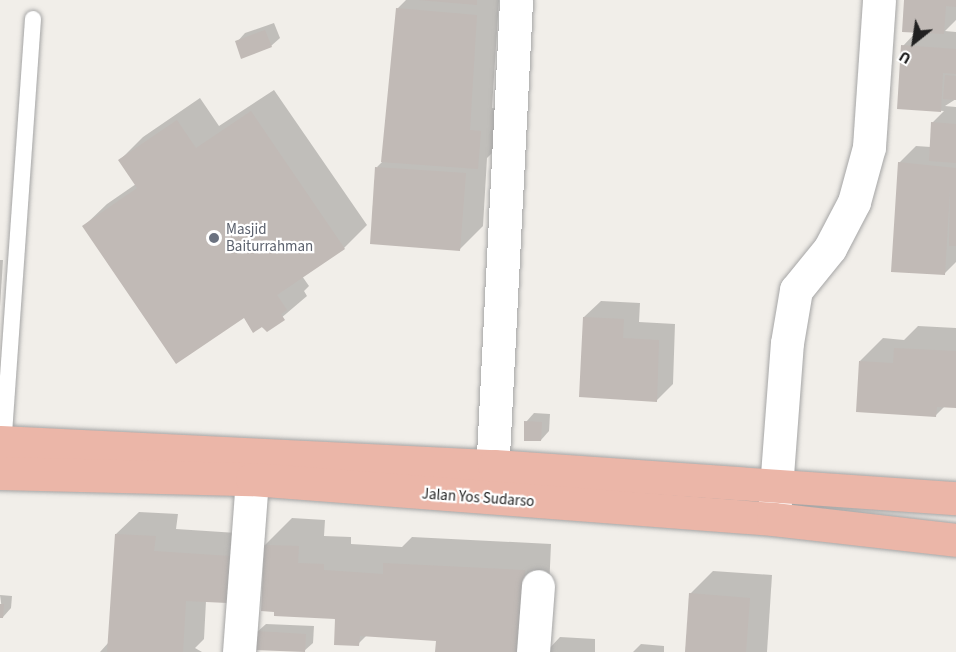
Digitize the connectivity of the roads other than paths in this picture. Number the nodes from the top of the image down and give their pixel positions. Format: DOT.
graph roads {
  1 [pos="516,0"];
  2 [pos="879,0"];
  3 [pos="33,19"];
  4 [pos="2,458"];
  5 [pos="494,465"];
  6 [pos="252,480"];
  7 [pos="775,483"];
  8 [pos="956,498"];
  9 [pos="490,500"];
  10 [pos="773,519"];
  11 [pos="956,540"];
  12 [pos="538,586"];
  13 [pos="239,652"];
  14 [pos="533,652"];
  1 -- 5 [label="street"];
  2 -- 7 [label="street"];
  3 -- 4 [label="lane"];
  4 -- 5 [label="highway"];
  4 -- 6 [label="highway, Jalan Yos Sudarso"];
  5 -- 7 [label="highway"];
  5 -- 9 [label="street"];
  6 -- 9 [label="highway, Jalan Yos Sudarso"];
  6 -- 13 [label="street"];
  7 -- 8 [label="highway"];
  7 -- 10 [label="street"];
  9 -- 10 [label="highway, Jalan Yos Sudarso"];
  10 -- 11 [label="highway, Jalan Yos Sudarso"];
  12 -- 14 [label="street"];
}
